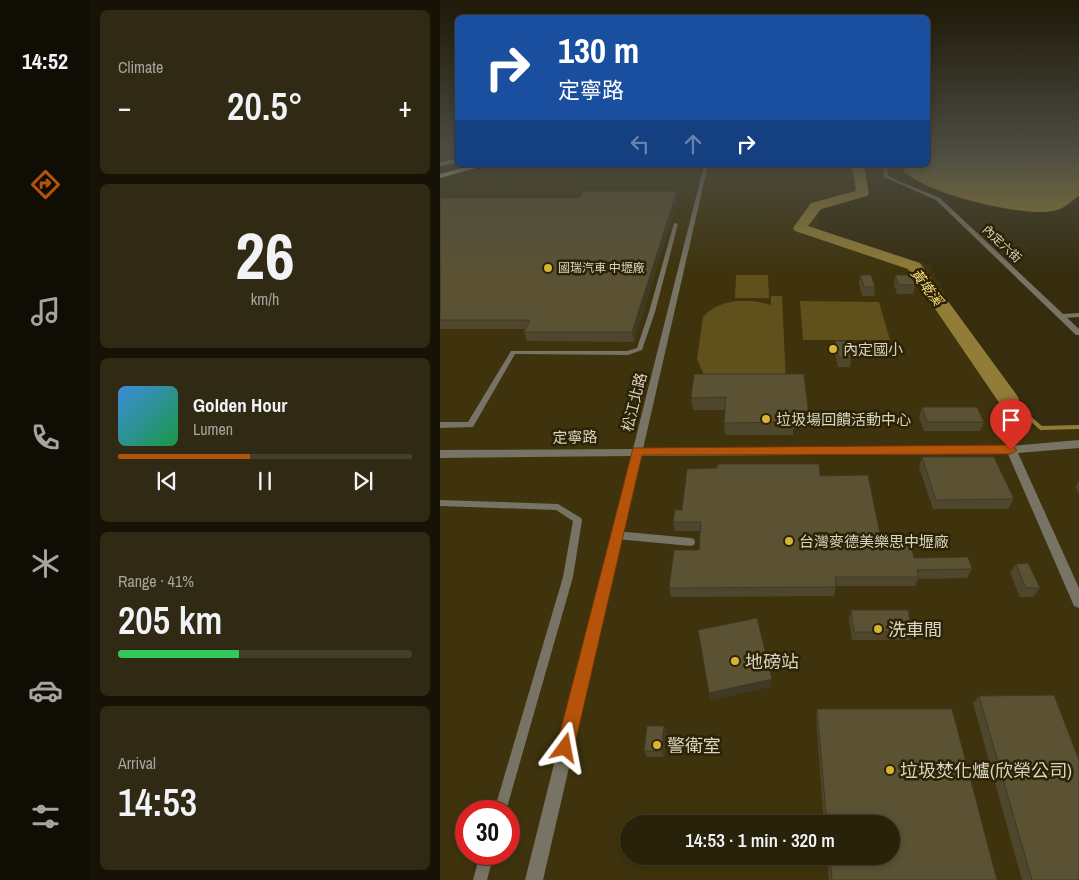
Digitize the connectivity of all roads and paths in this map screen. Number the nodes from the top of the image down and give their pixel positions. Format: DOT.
graph roads {
  1 [pos="700,191"];
  2 [pos="919,191"];
  3 [pos="676,224"];
  4 [pos="1079,315"];
  5 [pos="1062,316"];
  6 [pos="1079,333"];
  7 [pos="440,425"];
  8 [pos="1079,444"];
  9 [pos="1011,450"];
  10 [pos="637,451"];
  11 [pos="440,454"];
  12 [pos="440,503"];
  13 [pos="616,535"];
  14 [pos="691,542"];
  15 [pos="1079,602"];
  16 [pos="503,800"];
  17 [pos="484,865"];
  18 [pos="480,880"];
  19 [pos="534,880"];
  1 -- 10 [label="street, 松江北路"];
  2 -- 5 [label="street, 內定六街"];
  3 -- 7 [label="lane"];
  4 -- 5 [label="lane"];
  5 -- 6 [label="street, 內定六街"];
  8 -- 9 [label="street, 定寧路"];
  9 -- 10 [label="street, 定寧路"];
  9 -- 15 [label="street"];
  10 -- 11 [label="street, 定寧路"];
  10 -- 13 [label="street, 松江北路"];
  12 -- 16 [label="lane"];
  13 -- 14 [label="lane"];
  13 -- 19 [label="street, 松江北路"];
  17 -- 18 [label="lane"];
}
